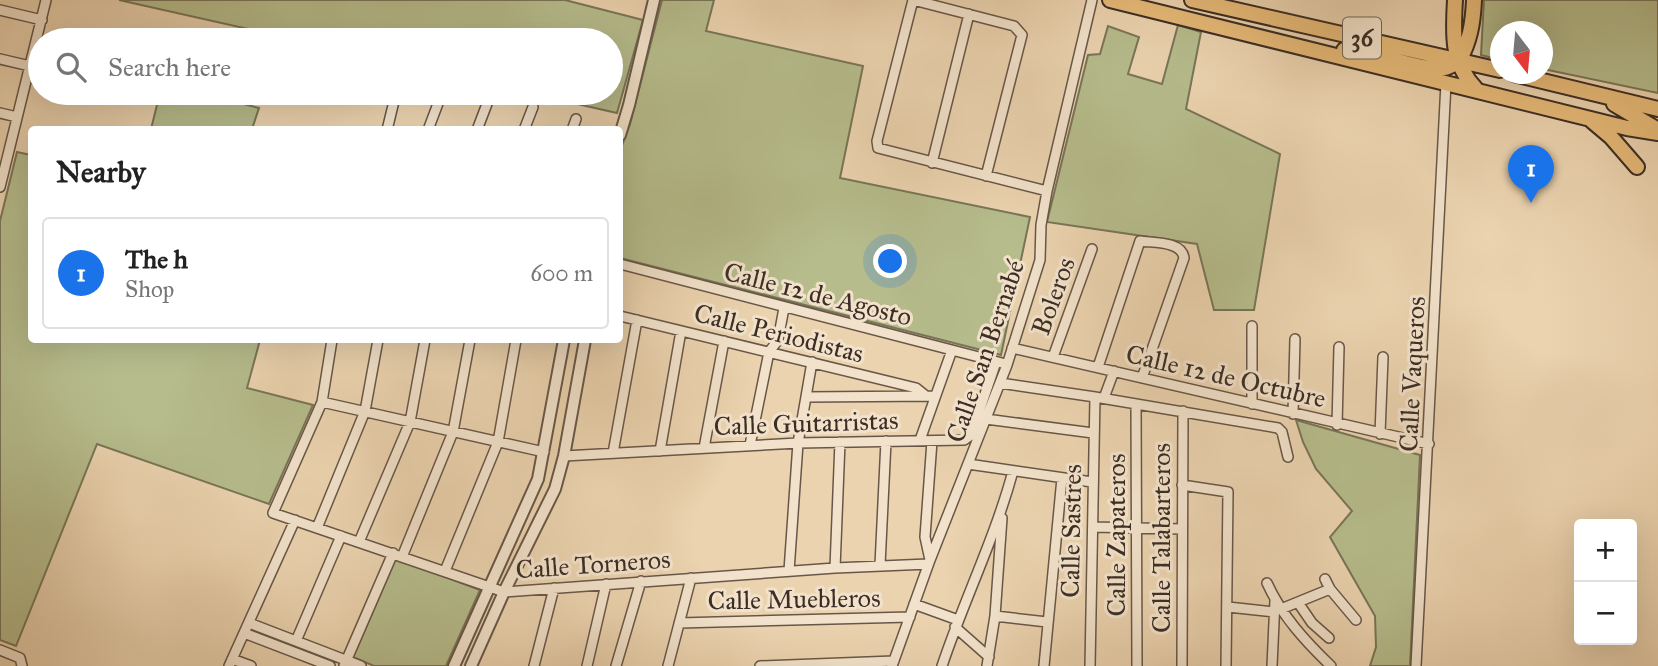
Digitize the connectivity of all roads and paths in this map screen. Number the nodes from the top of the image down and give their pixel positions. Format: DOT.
graph roads {
  1 [pos="46,0"];
  2 [pos="654,0"];
  3 [pos="913,0"];
  4 [pos="1092,0"];
  5 [pos="1110,0"];
  6 [pos="1192,0"];
  7 [pos="1455,0"];
  8 [pos="1474,0"];
  9 [pos="1210,2"];
  10 [pos="1170,7"];
  11 [pos="0,10"];
  12 [pos="969,15"];
  13 [pos="41,20"];
  14 [pos="39,28"];
  15 [pos="1329,54"];
  16 [pos="0,59"];
  17 [pos="1459,61"];
  18 [pos="28,66"];
  19 [pos="1490,68"];
  20 [pos="28,74"];
  21 [pos="1447,83"];
  22 [pos="1553,84"];
  23 [pos="1476,89"];
  24 [pos="1601,96"];
  25 [pos="393,105"];
  26 [pos="437,105"];
  27 [pos="487,105"];
  28 [pos="533,107"];
  29 [pos="1658,109"];
  30 [pos="0,113"];
  31 [pos="18,117"];
  32 [pos="576,118"];
  33 [pos="1588,118"];
  34 [pos="388,126"];
  35 [pos="430,126"];
  36 [pos="479,126"];
  37 [pos="526,126"];
  38 [pos="573,126"];
  39 [pos="623,126"];
  40 [pos="1658,132"];
  41 [pos="3,158"];
  42 [pos="932,163"];
  43 [pos="1637,167"];
  44 [pos="986,176"];
  45 [pos="0,187"];
  46 [pos="1047,191"];
  47 [pos="1092,248"];
  48 [pos="623,265"];
  49 [pos="784,308"];
  50 [pos="623,317"];
  51 [pos="637,320"];
  52 [pos="1252,326"];
  53 [pos="681,331"];
  54 [pos="1295,339"];
  55 [pos="724,341"];
  56 [pos="332,343"];
  57 [pos="377,343"];
  58 [pos="424,343"];
  59 [pos="469,343"];
  60 [pos="515,343"];
  61 [pos="563,343"];
  62 [pos="583,343"];
  63 [pos="1339,346"];
  64 [pos="1012,348"];
  65 [pos="952,350"];
  66 [pos="769,352"];
  67 [pos="1054,357"];
  68 [pos="1383,357"];
  69 [pos="812,362"];
  70 [pos="996,362"];
  71 [pos="1007,365"];
  72 [pos="1098,367"];
  73 [pos="1114,371"];
  74 [pos="1142,378"];
  75 [pos="1000,383"];
  76 [pos="930,396"];
  77 [pos="806,397"];
  78 [pos="1100,398"];
  79 [pos="322,402"];
  80 [pos="1136,404"];
  81 [pos="1252,404"];
  82 [pos="365,411"];
  83 [pos="1183,411"];
  84 [pos="1293,414"];
  85 [pos="986,419"];
  86 [pos="410,422"];
  87 [pos="1337,425"];
  88 [pos="453,432"];
  89 [pos="1093,433"];
  90 [pos="1380,434"];
  91 [pos="920,440"];
  92 [pos="886,441"];
  93 [pos="932,441"];
  94 [pos="498,442"];
  95 [pos="840,442"];
  96 [pos="798,443"];
  97 [pos="1429,444"];
  98 [pos="750,445"];
  99 [pos="704,448"];
  100 [pos="660,450"];
  101 [pos="544,452"];
  102 [pos="613,453"];
  103 [pos="564,456"];
  104 [pos="1288,457"];
  105 [pos="968,464"];
  106 [pos="1013,471"];
  107 [pos="1062,478"];
  108 [pos="1092,482"];
  109 [pos="1182,485"];
  110 [pos="1003,507"];
  111 [pos="295,520"];
  112 [pos="1093,527"];
  113 [pos="1137,527"];
  114 [pos="317,528"];
  115 [pos="1182,529"];
  116 [pos="341,536"];
  117 [pos="359,542"];
  118 [pos="398,555"];
  119 [pos="929,562"];
  120 [pos="880,565"];
  121 [pos="835,568"];
  122 [pos="445,571"];
  123 [pos="789,571"];
  124 [pos="691,578"];
  125 [pos="1325,579"];
  126 [pos="641,581"];
  127 [pos="1267,583"];
  128 [pos="606,584"];
  129 [pos="490,587"];
  130 [pos="554,588"];
  131 [pos="1330,589"];
  132 [pos="504,592"];
  133 [pos="914,604"];
  134 [pos="1299,604"];
  135 [pos="1228,607"];
  136 [pos="1277,611"];
  137 [pos="995,616"];
  138 [pos="910,617"];
  139 [pos="1356,620"];
  140 [pos="1047,622"];
  141 [pos="249,623"];
  142 [pos="680,623"];
  143 [pos="956,623"];
  144 [pos="244,633"];
  145 [pos="1329,638"];
  146 [pos="296,641"];
  147 [pos="0,650"];
  148 [pos="1320,661"];
  149 [pos="231,662"];
  150 [pos="988,662"];
  151 [pos="346,663"];
  152 [pos="889,664"];
  153 [pos="22,666"];
  154 [pos="251,666"];
  155 [pos="330,666"];
  156 [pos="360,666"];
  157 [pos="454,666"];
  158 [pos="471,666"];
  159 [pos="534,666"];
  160 [pos="587,666"];
  161 [pos="616,666"];
  162 [pos="668,666"];
  163 [pos="760,666"];
  164 [pos="942,666"];
  165 [pos="1044,666"];
  166 [pos="1090,666"];
  167 [pos="1137,666"];
  168 [pos="1182,666"];
  169 [pos="1226,666"];
  170 [pos="1272,666"];
  171 [pos="1331,666"];
  172 [pos="1416,666"];
  1 -- 13 [label="street"];
  2 -- 39 [label="street"];
  3 -- 12 [label="street"];
  3 -- 42 [label="street"];
  4 -- 46 [label="street, Calle San Bernabé"];
  5 -- 10 [label="main road, 36"];
  6 -- 9 [label="main road, 36"];
  7 -- 17 [label="main road"];
  8 -- 17 [label="main road"];
  9 -- 17 [label="main road, 36"];
  10 -- 15 [label="main road, 36"];
  11 -- 13 [label="street"];
  12 -- 42 [label="street"];
  12 -- 44 [label="street"];
  13 -- 14 [label="street"];
  15 -- 17 [label="main road"];
  15 -- 21 [label="main road, 36"];
  16 -- 18 [label="street"];
  17 -- 19 [label="main road, 36"];
  17 -- 23 [label="main road"];
  20 -- 31 [label="street"];
  21 -- 23 [label="main road, 36"];
  21 -- 97 [label="street, Calle Vaqueros"];
  22 -- 24 [label="main road"];
  23 -- 33 [label="main road, 36"];
  24 -- 29 [label="main road"];
  24 -- 40 [label="main road"];
  25 -- 34 [label="street"];
  26 -- 35 [label="street"];
  27 -- 36 [label="street"];
  28 -- 37 [label="street"];
  30 -- 31 [label="street"];
  31 -- 41 [label="street"];
  32 -- 38 [label="street"];
  33 -- 40 [label="main road, 36"];
  33 -- 43 [label="main road"];
  41 -- 45 [label="street"];
  42 -- 44 [label="street"];
  44 -- 46 [label="street"];
  46 -- 64 [label="street, Calle San Bernabé"];
  47 -- 67 [label="street, Boleros"];
  48 -- 49 [label="street, Calle 12 de Agosto"];
  49 -- 65 [label="street, Calle 12 de Agosto"];
  49 -- 66 [label="street"];
  50 -- 51 [label="street, Calle Periodistas"];
  51 -- 53 [label="street, Calle Periodistas"];
  51 -- 102 [label="street"];
  52 -- 81 [label="street"];
  53 -- 55 [label="street, Calle Periodistas"];
  53 -- 100 [label="street"];
  54 -- 84 [label="street"];
  55 -- 66 [label="street, Calle Periodistas"];
  55 -- 99 [label="street"];
  56 -- 79 [label="street"];
  57 -- 82 [label="street"];
  58 -- 86 [label="street"];
  59 -- 88 [label="street"];
  60 -- 94 [label="street"];
  61 -- 101 [label="street"];
  62 -- 103 [label="street"];
  63 -- 87 [label="street"];
  64 -- 67 [label="street, Calle 12 de Octubre"];
  64 -- 71 [label="street, Calle San Bernabé"];
  65 -- 70 [label="street, Calle 12 de Agosto"];
  65 -- 76 [label="street"];
  66 -- 69 [label="street, Calle Periodistas"];
  66 -- 98 [label="street"];
  67 -- 72 [label="street, Calle 12 de Octubre"];
  68 -- 90 [label="street"];
  69 -- 76 [label="street, Calle Periodistas"];
  69 -- 77 [label="street"];
  70 -- 71 [label="street, Calle 12 de Agosto"];
  70 -- 93 [label="street, Calle Guitarristas"];
  71 -- 75 [label="street, Calle San Bernabé"];
  72 -- 73 [label="street, Calle 12 de Octubre"];
  72 -- 74 [label="street"];
  73 -- 74 [label="street, Calle 12 de Octubre"];
  73 -- 78 [label="street, Calle Sastres"];
  74 -- 81 [label="street, Calle 12 de Octubre"];
  75 -- 78 [label="street"];
  75 -- 85 [label="street, Calle San Bernabé"];
  76 -- 77 [label="street"];
  76 -- 91 [label="street"];
  77 -- 96 [label="street"];
  78 -- 80 [label="street"];
  78 -- 89 [label="street, Calle Sastres"];
  79 -- 82 [label="street"];
  79 -- 111 [label="street, Calle Torneros"];
  80 -- 83 [label="street"];
  80 -- 113 [label="street, Calle Zapateros"];
  81 -- 84 [label="street, Calle 12 de Octubre"];
  82 -- 86 [label="street"];
  82 -- 114 [label="street"];
  83 -- 104 [label="street"];
  83 -- 109 [label="street, Calle Talabarteros"];
  84 -- 87 [label="street, Calle 12 de Octubre"];
  85 -- 89 [label="street"];
  85 -- 105 [label="street, Calle San Bernabé"];
  86 -- 88 [label="street"];
  86 -- 117 [label="street"];
  87 -- 90 [label="street, Calle 12 de Octubre"];
  88 -- 94 [label="street"];
  88 -- 118 [label="street"];
  89 -- 108 [label="street, Calle Sastres"];
  90 -- 97 [label="street, Calle 12 de Octubre"];
  91 -- 92 [label="street, Calle Guitarristas"];
  91 -- 93 [label="street, Calle Guitarristas"];
  92 -- 95 [label="street, Calle Guitarristas"];
  92 -- 120 [label="street"];
  93 -- 119 [label="street"];
  94 -- 101 [label="street"];
  94 -- 122 [label="street"];
  95 -- 96 [label="street, Calle Guitarristas"];
  95 -- 121 [label="street"];
  96 -- 98 [label="street, Calle Guitarristas"];
  96 -- 123 [label="street"];
  97 -- 172 [label="street, Calle Vaqueros"];
  98 -- 99 [label="street, Calle Guitarristas"];
  99 -- 100 [label="street, Calle Guitarristas"];
  100 -- 102 [label="street, Calle Guitarristas"];
  101 -- 129 [label="street"];
  102 -- 103 [label="street, Calle Guitarristas"];
  103 -- 132 [label="street"];
  105 -- 106 [label="street"];
  105 -- 119 [label="street, Calle San Bernabé"];
  106 -- 107 [label="street"];
  106 -- 110 [label="street"];
  107 -- 108 [label="street"];
  107 -- 140 [label="street"];
  108 -- 112 [label="street, Calle Sastres"];
  109 -- 115 [label="street, Calle Talabarteros"];
  109 -- 135 [label="street"];
  110 -- 137 [label="street"];
  110 -- 143 [label="street"];
  111 -- 114 [label="street, Calle Torneros"];
  111 -- 141 [label="street"];
  112 -- 113 [label="street"];
  112 -- 166 [label="street, Calle Sastres"];
  113 -- 115 [label="street"];
  113 -- 167 [label="street, Calle Zapateros"];
  114 -- 116 [label="street, Calle Torneros"];
  115 -- 168 [label="street, Calle Talabarteros"];
  116 -- 117 [label="street, Calle Torneros"];
  116 -- 146 [label="street"];
  117 -- 118 [label="street, Calle Torneros"];
  118 -- 122 [label="street, Calle Torneros"];
  118 -- 151 [label="street"];
  119 -- 120 [label="street, Calle Torneros"];
  119 -- 133 [label="street, Calle San Bernabé"];
  120 -- 121 [label="street, Calle Torneros"];
  121 -- 123 [label="street, Calle Torneros"];
  122 -- 129 [label="street, Calle Torneros"];
  123 -- 124 [label="street, Calle Torneros"];
  124 -- 126 [label="street, Calle Torneros"];
  124 -- 142 [label="street"];
  125 -- 131 [label="street"];
  126 -- 128 [label="street, Calle Torneros"];
  126 -- 161 [label="street"];
  127 -- 136 [label="street"];
  128 -- 130 [label="street, Calle Torneros"];
  128 -- 160 [label="street"];
  129 -- 132 [label="street, Calle Torneros"];
  129 -- 157 [label="street"];
  130 -- 132 [label="street, Calle Torneros"];
  130 -- 159 [label="street"];
  131 -- 134 [label="street"];
  131 -- 139 [label="street"];
  132 -- 158 [label="street"];
  133 -- 138 [label="street, Calle San Bernabé"];
  133 -- 143 [label="street"];
  134 -- 136 [label="street"];
  134 -- 145 [label="street"];
  135 -- 136 [label="street"];
  135 -- 169 [label="street"];
  136 -- 148 [label="street"];
  136 -- 170 [label="street"];
  137 -- 140 [label="street"];
  137 -- 150 [label="street"];
  138 -- 142 [label="street, Calle Muebleros"];
  138 -- 152 [label="street, Calle San Bernabé"];
  140 -- 165 [label="street"];
  141 -- 144 [label="street"];
  141 -- 146 [label="street"];
  142 -- 162 [label="street"];
  143 -- 150 [label="street"];
  143 -- 164 [label="street"];
  144 -- 149 [label="street"];
  144 -- 155 [label="street"];
  146 -- 151 [label="street"];
  147 -- 153 [label="street"];
  148 -- 171 [label="street"];
  149 -- 154 [label="street"];
  151 -- 156 [label="street"];
  152 -- 163 [label="street"];
}
